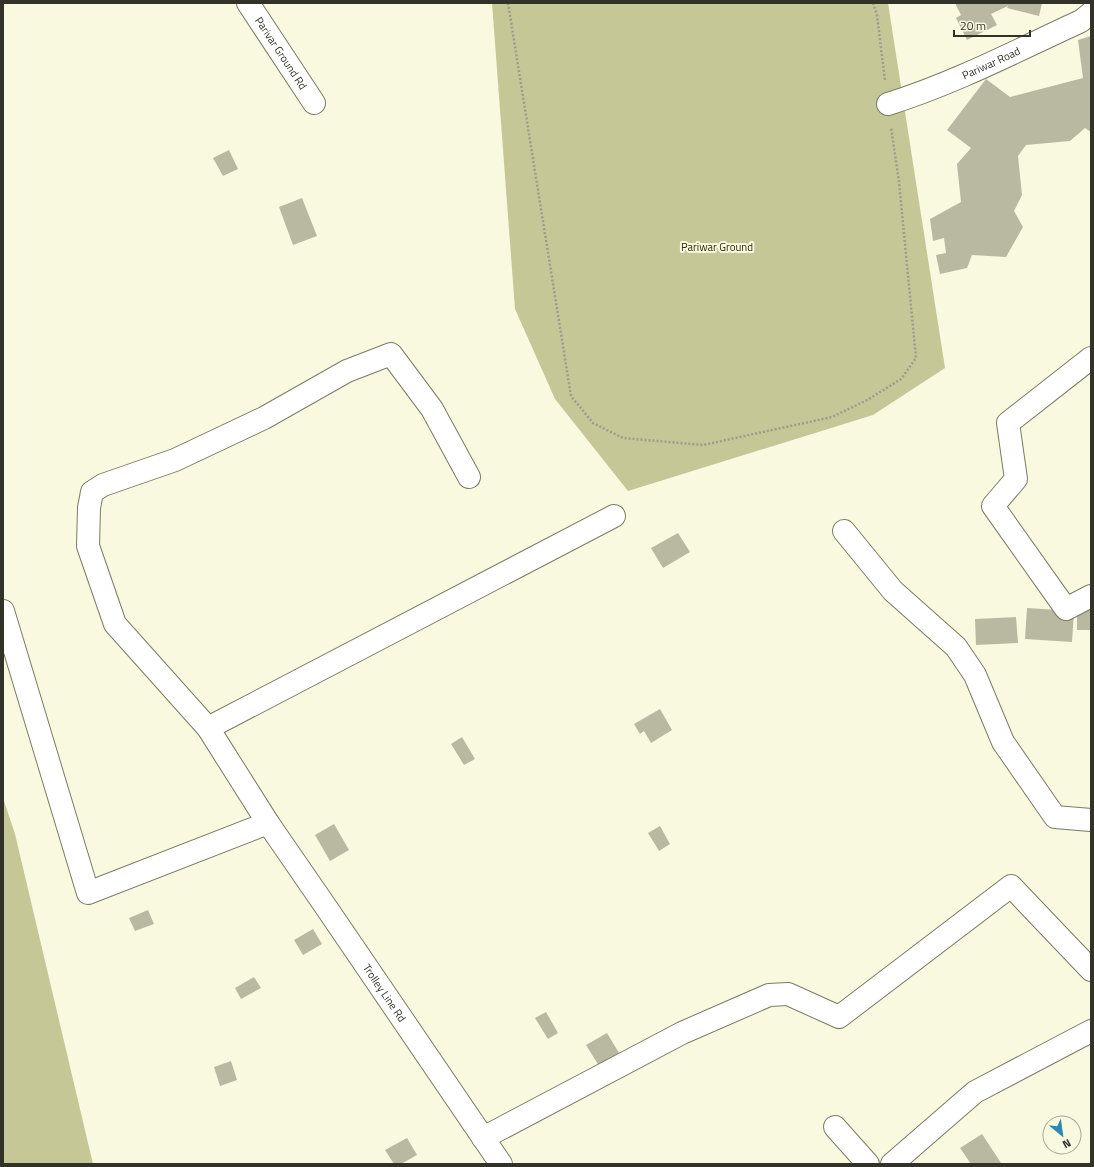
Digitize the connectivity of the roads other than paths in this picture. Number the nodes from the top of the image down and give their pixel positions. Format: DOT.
graph roads {
  1 [pos="248,3"];
  2 [pos="1091,13"];
  3 [pos="314,103"];
  4 [pos="888,104"];
  5 [pos="1091,358"];
  6 [pos="469,477"];
  7 [pos="614,516"];
  8 [pos="844,531"];
  9 [pos="1091,596"];
  10 [pos="3,610"];
  11 [pos="208,728"];
  12 [pos="1091,820"];
  13 [pos="268,823"];
  14 [pos="1091,970"];
  15 [pos="1091,1031"];
  16 [pos="835,1127"];
  17 [pos="483,1138"];
  18 [pos="501,1164"];
  19 [pos="868,1164"];
  20 [pos="892,1164"];
  1 -- 3 [label="street, Parivar Ground Rd"];
  2 -- 4 [label="street, Pariwar Road"];
  5 -- 9 [label="street"];
  6 -- 11 [label="street, Trolley Line Rd"];
  7 -- 11 [label="street"];
  8 -- 12 [label="street"];
  10 -- 13 [label="street"];
  11 -- 13 [label="street, Trolley Line Rd"];
  13 -- 17 [label="street, Trolley Line Rd"];
  14 -- 17 [label="street"];
  15 -- 20 [label="street"];
  16 -- 19 [label="street"];
  17 -- 18 [label="street, Trolley Line Rd"];
}
